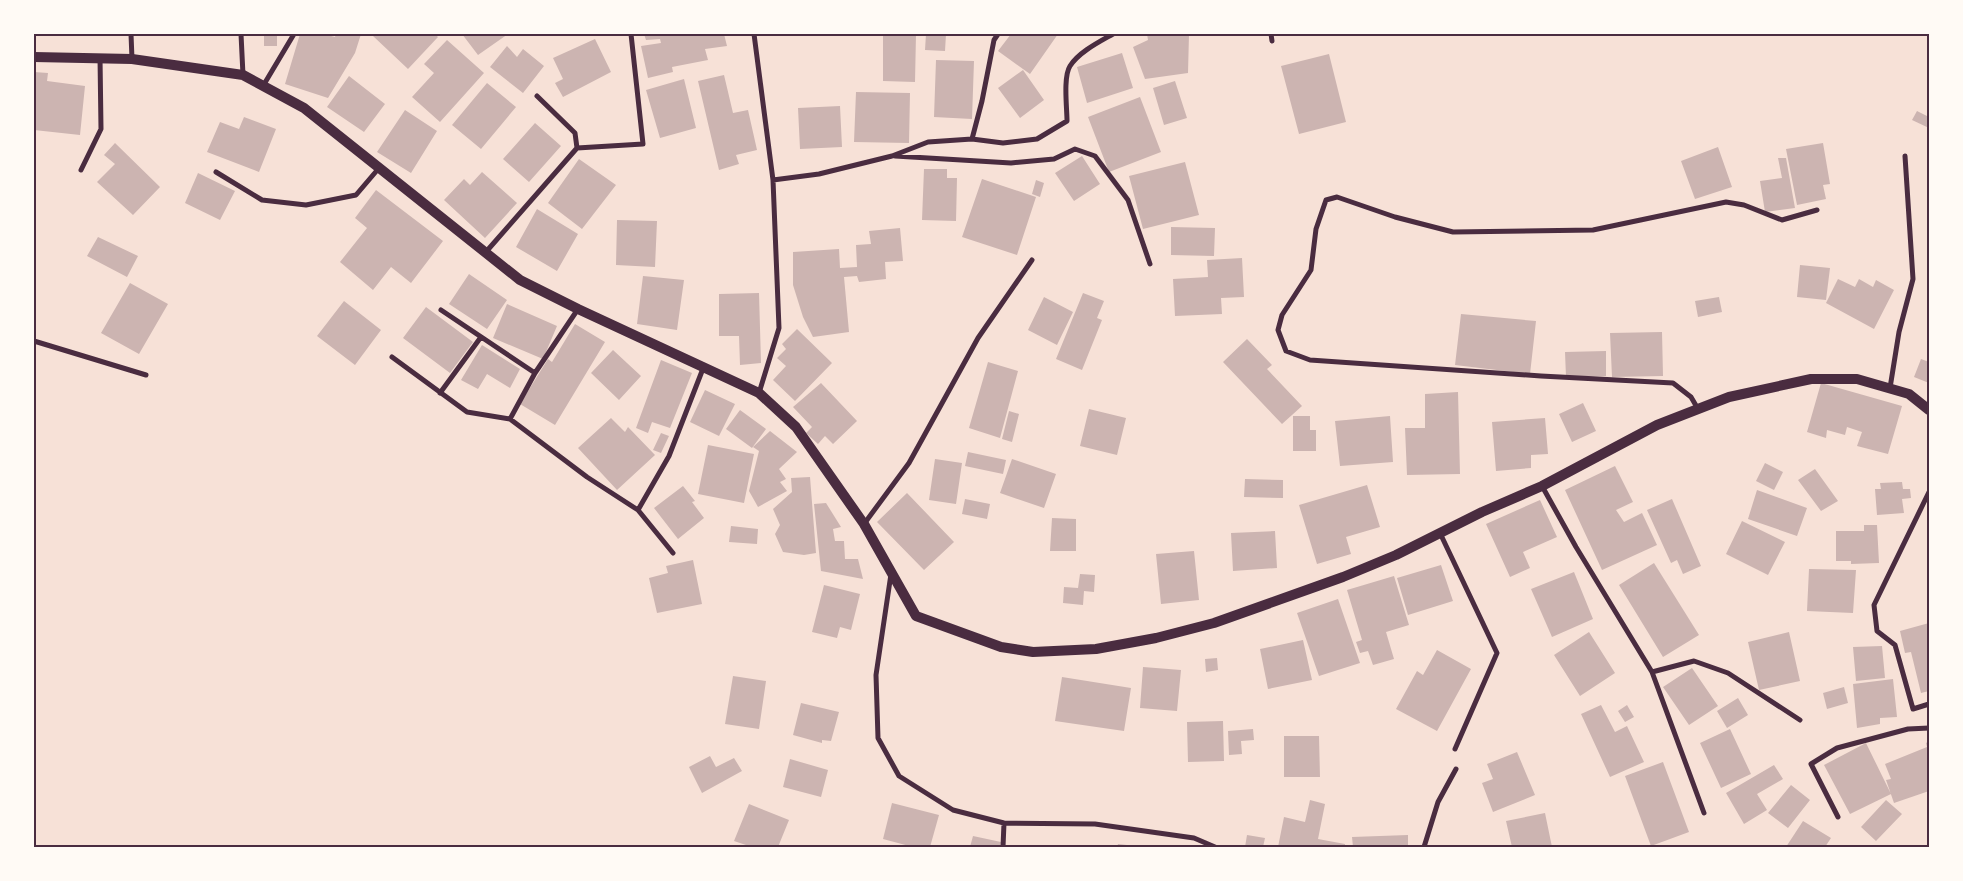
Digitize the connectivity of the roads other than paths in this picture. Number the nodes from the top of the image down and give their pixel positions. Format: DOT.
graph roads {
  1 [pos="131,34"];
  2 [pos="241,34"];
  3 [pos="294,34"];
  4 [pos="631,34"];
  5 [pos="754,34"];
  6 [pos="998,34"];
  7 [pos="1113,34"];
  8 [pos="1271,34"];
  9 [pos="1272,40"];
  10 [pos="34,56"];
  11 [pos="100,57"];
  12 [pos="132,59"];
  13 [pos="243,75"];
  14 [pos="263,86"];
  15 [pos="537,96"];
  16 [pos="972,139"];
  17 [pos="577,148"];
  18 [pos="892,156"];
  19 [pos="1905,156"];
  20 [pos="380,168"];
  21 [pos="81,170"];
  22 [pos="216,172"];
  23 [pos="773,180"];
  24 [pos="1817,210"];
  25 [pos="485,253"];
  26 [pos="1032,260"];
  27 [pos="1150,264"];
  28 [pos="578,309"];
  29 [pos="441,310"];
  30 [pos="481,337"];
  31 [pos="34,340"];
  32 [pos="392,357"];
  33 [pos="704,365"];
  34 [pos="535,373"];
  35 [pos="146,375"];
  36 [pos="1890,388"];
  37 [pos="760,392"];
  38 [pos="440,393"];
  39 [pos="1699,409"];
  40 [pos="1929,410"];
  41 [pos="510,419"];
  42 [pos="1542,486"];
  43 [pos="1929,492"];
  44 [pos="638,510"];
  45 [pos="864,524"];
  46 [pos="1440,533"];
  47 [pos="674,553"];
  48 [pos="892,571"];
  49 [pos="1652,672"];
  50 [pos="1929,704"];
  51 [pos="1800,720"];
  52 [pos="1929,728"];
  53 [pos="1455,750"];
  54 [pos="1456,769"];
  55 [pos="1704,813"];
  56 [pos="1838,817"];
  57 [pos="1004,823"];
  58 [pos="1003,847"];
  59 [pos="1215,847"];
  60 [pos="1424,847"];
  1 -- 12 [label="street"];
  2 -- 13 [label="street"];
  3 -- 14 [label="street"];
  4 -- 17 [label="street"];
  5 -- 23 [label="street"];
  6 -- 16 [label="street"];
  7 -- 16 [label="street"];
  8 -- 9 [label="street"];
  10 -- 11 [label="main road"];
  11 -- 12 [label="main road"];
  11 -- 21 [label="street"];
  12 -- 13 [label="main road"];
  13 -- 14 [label="main road"];
  14 -- 20 [label="main road"];
  15 -- 17 [label="street"];
  16 -- 18 [label="street"];
  17 -- 25 [label="street"];
  18 -- 23 [label="street"];
  18 -- 27 [label="street"];
  19 -- 36 [label="street"];
  20 -- 22 [label="street"];
  20 -- 25 [label="main road"];
  23 -- 37 [label="street"];
  24 -- 39 [label="street"];
  25 -- 28 [label="main road"];
  26 -- 45 [label="street"];
  28 -- 33 [label="main road"];
  28 -- 34 [label="street"];
  29 -- 30 [label="street"];
  30 -- 34 [label="street"];
  30 -- 38 [label="street"];
  31 -- 35 [label="street"];
  32 -- 38 [label="street"];
  33 -- 37 [label="main road"];
  33 -- 44 [label="street"];
  34 -- 41 [label="street"];
  36 -- 39 [label="main road"];
  36 -- 40 [label="main road"];
  37 -- 45 [label="main road"];
  38 -- 41 [label="street"];
  39 -- 42 [label="main road"];
  41 -- 44 [label="street"];
  42 -- 46 [label="main road"];
  42 -- 49 [label="street"];
  43 -- 50 [label="street"];
  44 -- 47 [label="street"];
  45 -- 48 [label="main road"];
  46 -- 48 [label="main road"];
  46 -- 53 [label="street"];
  48 -- 57 [label="street"];
  49 -- 51 [label="street"];
  49 -- 55 [label="street"];
  52 -- 56 [label="street"];
  54 -- 60 [label="street"];
  57 -- 58 [label="street"];
  57 -- 59 [label="street"];
}
